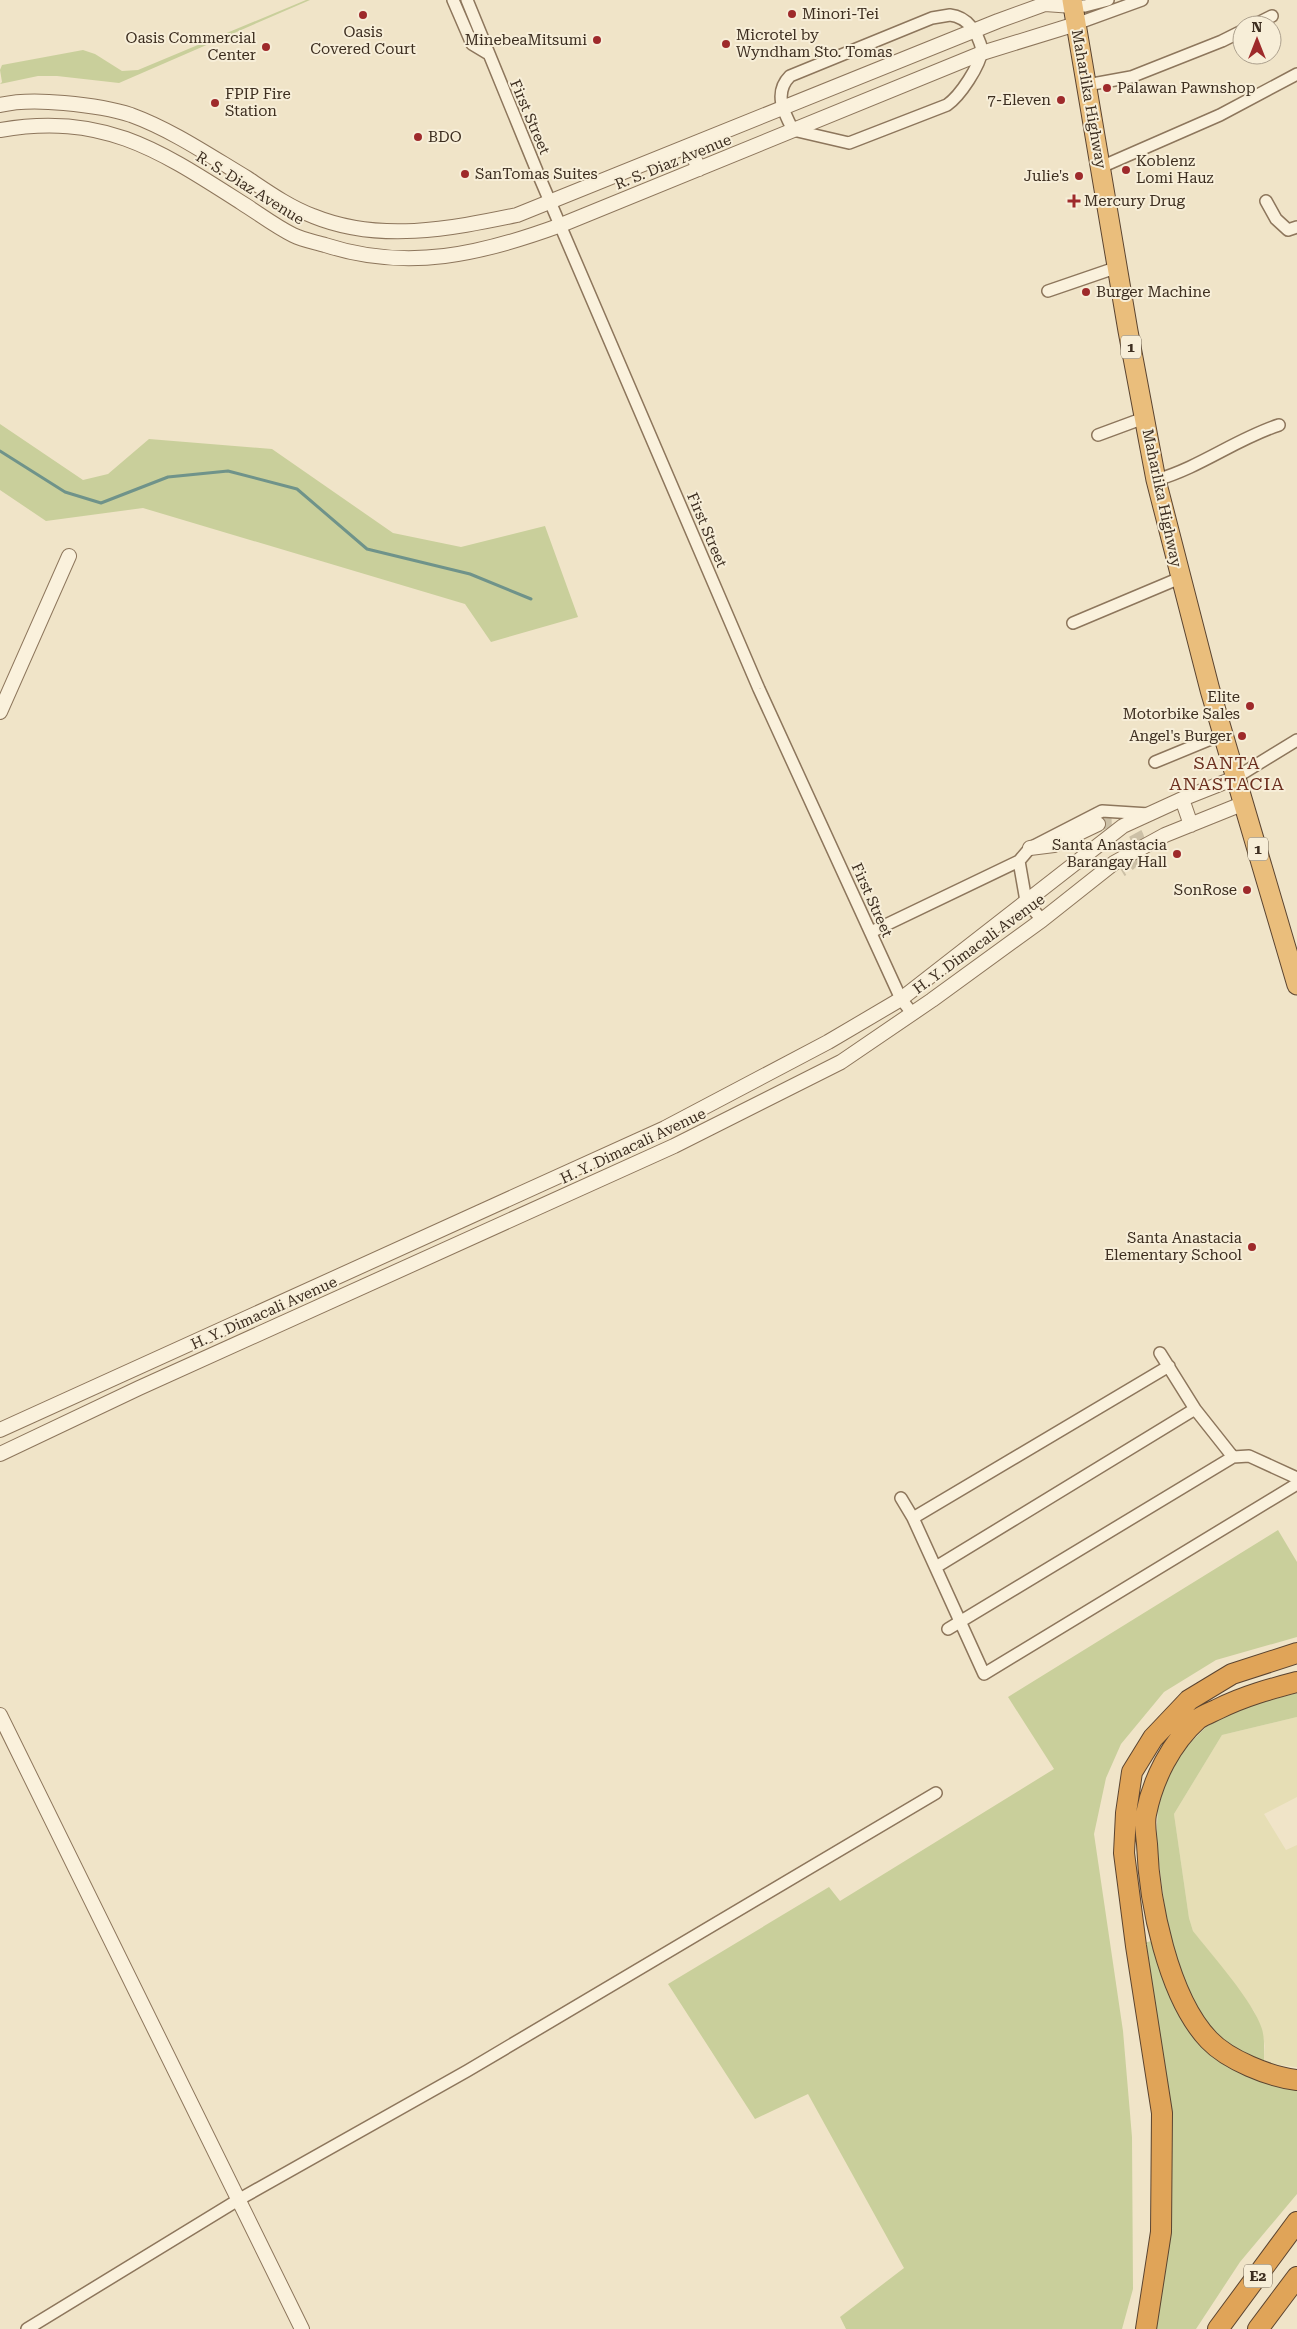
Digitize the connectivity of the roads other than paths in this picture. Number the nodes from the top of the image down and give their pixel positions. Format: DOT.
graph roads {
  1 [pos="453,0"];
  2 [pos="467,0"];
  3 [pos="1108,0"];
  4 [pos="1142,0"];
  5 [pos="1073,10"];
  6 [pos="974,30"];
  7 [pos="1232,36"];
  8 [pos="487,53"];
  9 [pos="982,53"];
  10 [pos="1297,74"];
  11 [pos="1086,85"];
  12 [pos="43,101"];
  13 [pos="0,105"];
  14 [pos="782,109"];
  15 [pos="45,125"];
  16 [pos="0,130"];
  17 [pos="793,130"];
  18 [pos="689,146"];
  19 [pos="1101,168"];
  20 [pos="699,169"];
  21 [pos="550,201"];
  22 [pos="1266,201"];
  23 [pos="561,225"];
  24 [pos="1297,227"];
  25 [pos="1118,266"];
  26 [pos="1048,291"];
  27 [pos="1144,418"];
  28 [pos="1279,425"];
  29 [pos="1098,435"];
  30 [pos="1156,480"];
  31 [pos="69,556"];
  32 [pos="1180,578"];
  33 [pos="1073,622"];
  34 [pos="0,712"];
  35 [pos="1223,734"];
  36 [pos="1297,740"];
  37 [pos="1155,762"];
  38 [pos="1235,778"];
  39 [pos="1182,798"];
  40 [pos="1242,804"];
  41 [pos="1149,814"];
  42 [pos="1098,824"];
  43 [pos="1190,825"];
  44 [pos="1030,848"];
  45 [pos="1019,861"];
  46 [pos="1121,870"];
  47 [pos="1026,901"];
  48 [pos="1063,902"];
  49 [pos="1042,920"];
  50 [pos="871,932"];
  51 [pos="1297,985"];
  52 [pos="901,999"];
  53 [pos="912,1013"];
  54 [pos="665,1128"];
  55 [pos="674,1146"];
  56 [pos="1160,1353"];
  57 [pos="1169,1366"];
  58 [pos="1195,1409"];
  59 [pos="0,1430"];
  60 [pos="0,1454"];
  61 [pos="1233,1457"];
  62 [pos="1297,1478"];
  63 [pos="1297,1484"];
  64 [pos="901,1498"];
  65 [pos="913,1518"];
  66 [pos="936,1568"];
  67 [pos="961,1624"];
  68 [pos="948,1629"];
  69 [pos="1297,1653"];
  70 [pos="1297,1682"];
  71 [pos="0,1715"];
  72 [pos="936,1793"];
  73 [pos="1297,2080"];
  74 [pos="238,2200"];
  75 [pos="1297,2222"];
  76 [pos="1297,2278"];
  77 [pos="27,2329"];
  78 [pos="302,2329"];
  79 [pos="1146,2329"];
  80 [pos="1218,2329"];
  81 [pos="1258,2329"];
  1 -- 8 [label="street, First Street"];
  2 -- 8 [label="street, First Street"];
  3 -- 5 [label="street"];
  4 -- 5 [label="street"];
  5 -- 6 [label="street, R. S. Diaz Avenue"];
  5 -- 9 [label="street, R. S. Diaz Avenue"];
  5 -- 11 [label="highway, Maharlika Highway / 1"];
  6 -- 9 [label="street"];
  6 -- 14 [label="street, R. S. Diaz Avenue"];
  6 -- 14 [label="street"];
  7 -- 11 [label="street"];
  8 -- 21 [label="street, First Street"];
  9 -- 17 [label="street, R. S. Diaz Avenue"];
  9 -- 17 [label="street"];
  10 -- 19 [label="street"];
  11 -- 19 [label="highway, Maharlika Highway / 1"];
  12 -- 13 [label="street, R. S. Diaz Avenue"];
  12 -- 15 [label="street"];
  12 -- 21 [label="street, R. S. Diaz Avenue"];
  14 -- 17 [label="street"];
  14 -- 18 [label="street, R. S. Diaz Avenue"];
  15 -- 16 [label="street, R. S. Diaz Avenue"];
  15 -- 23 [label="street, R. S. Diaz Avenue"];
  17 -- 20 [label="street, R. S. Diaz Avenue"];
  18 -- 20 [label="street"];
  18 -- 21 [label="street, R. S. Diaz Avenue"];
  19 -- 25 [label="highway, Maharlika Highway / 1"];
  20 -- 23 [label="street, R. S. Diaz Avenue"];
  21 -- 23 [label="street, First Street"];
  22 -- 24 [label="street"];
  23 -- 50 [label="street, First Street"];
  25 -- 26 [label="street"];
  25 -- 27 [label="highway, Maharlika Highway / 1"];
  27 -- 29 [label="street"];
  27 -- 30 [label="highway, Maharlika Highway / 1"];
  28 -- 30 [label="street"];
  30 -- 32 [label="highway, Maharlika Highway / 1"];
  31 -- 34 [label="street"];
  32 -- 33 [label="street"];
  32 -- 35 [label="highway, Maharlika Highway / 1"];
  35 -- 37 [label="street"];
  35 -- 38 [label="highway, Maharlika Highway / 1"];
  36 -- 38 [label="street"];
  38 -- 39 [label="street, H. Y. Dimacali Avenue"];
  38 -- 40 [label="highway, Maharlika Highway / 1"];
  39 -- 41 [label="street, H. Y. Dimacali Avenue"];
  39 -- 43 [label="street"];
  40 -- 43 [label="street, H. Y. Dimacali Avenue"];
  40 -- 51 [label="highway, Maharlika Highway / 1"];
  41 -- 44 [label="street"];
  41 -- 47 [label="street, H. Y. Dimacali Avenue"];
  42 -- 44 [label="street"];
  43 -- 48 [label="street, H. Y. Dimacali Avenue"];
  44 -- 45 [label="street"];
  45 -- 47 [label="street"];
  45 -- 50 [label="street"];
  46 -- 48 [label="street"];
  47 -- 49 [label="street"];
  47 -- 52 [label="street, H. Y. Dimacali Avenue"];
  48 -- 49 [label="street, H. Y. Dimacali Avenue"];
  49 -- 53 [label="street, H. Y. Dimacali Avenue"];
  50 -- 52 [label="street, First Street"];
  52 -- 53 [label="street, First Street"];
  52 -- 54 [label="street, H. Y. Dimacali Avenue"];
  53 -- 55 [label="street, H. Y. Dimacali Avenue"];
  54 -- 55 [label="street"];
  54 -- 59 [label="street, H. Y. Dimacali Avenue"];
  55 -- 60 [label="street, H. Y. Dimacali Avenue"];
  56 -- 57 [label="street"];
  57 -- 58 [label="street"];
  57 -- 65 [label="street"];
  58 -- 61 [label="street"];
  58 -- 66 [label="street"];
  61 -- 62 [label="street"];
  61 -- 67 [label="street"];
  63 -- 67 [label="street"];
  64 -- 65 [label="street"];
  65 -- 66 [label="street"];
  66 -- 67 [label="street"];
  67 -- 68 [label="street"];
  69 -- 79 [label="highway"];
  70 -- 73 [label="highway"];
  71 -- 74 [label="street"];
  72 -- 74 [label="street"];
  74 -- 77 [label="street"];
  74 -- 78 [label="street"];
  75 -- 80 [label="highway, E2"];
  76 -- 81 [label="highway, E2"];
}
